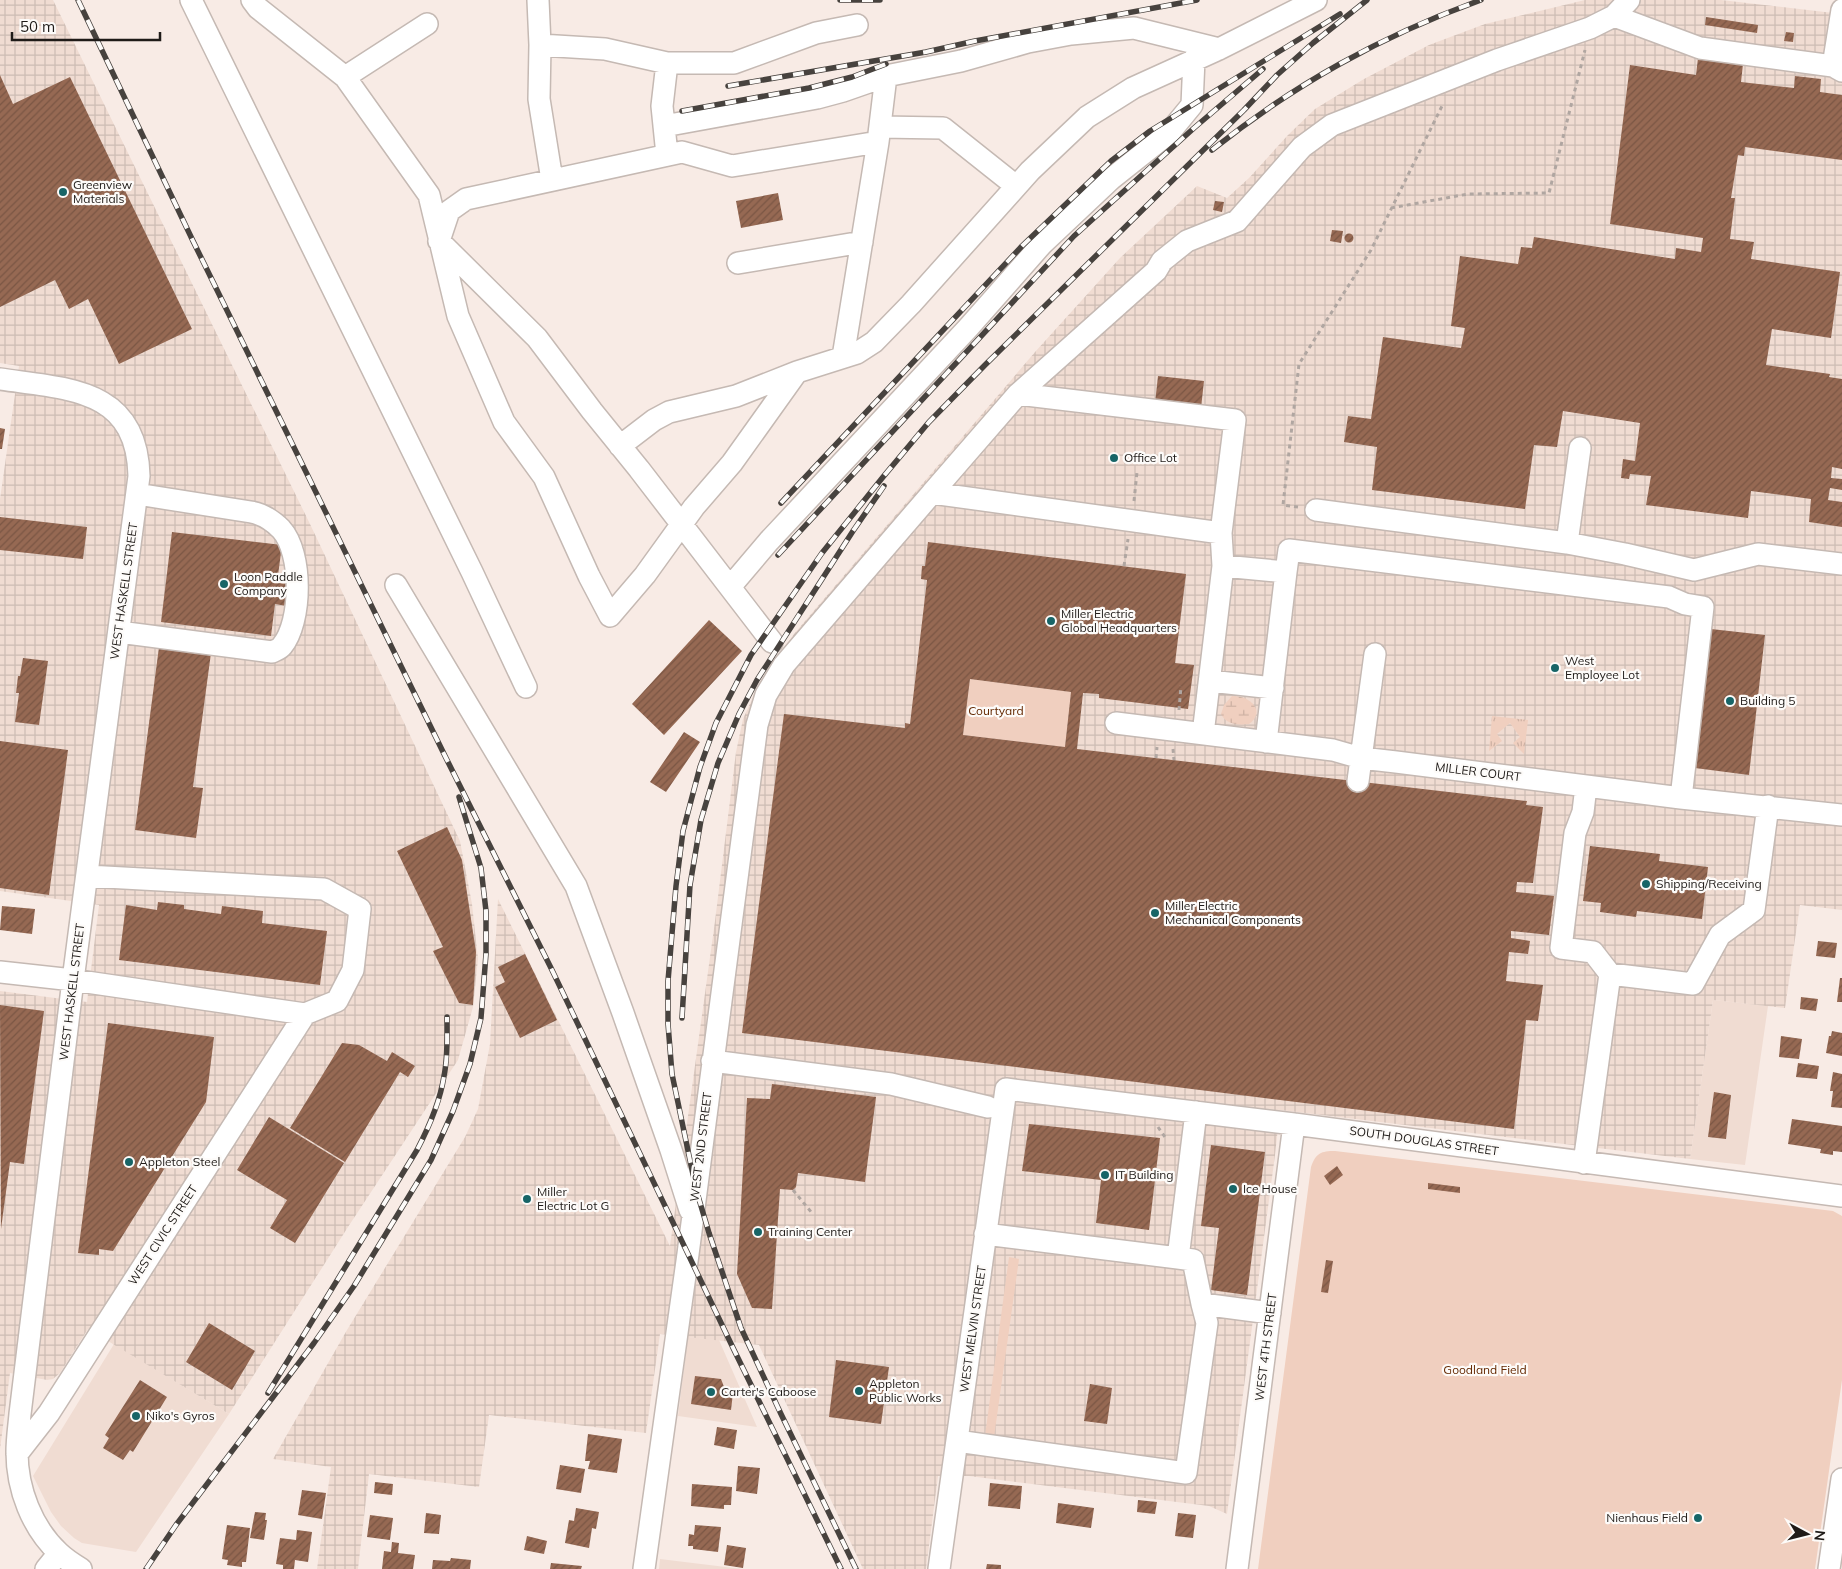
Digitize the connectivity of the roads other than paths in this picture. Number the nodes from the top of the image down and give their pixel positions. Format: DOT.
graph roads {
  1 [pos="191,0"];
  2 [pos="252,0"];
  3 [pos="538,0"];
  4 [pos="1316,0"];
  5 [pos="1629,0"];
  6 [pos="1842,10"];
  7 [pos="1614,16"];
  8 [pos="427,24"];
  9 [pos="857,25"];
  10 [pos="540,45"];
  11 [pos="1219,49"];
  12 [pos="1194,59"];
  13 [pos="667,63"];
  14 [pos="1837,68"];
  15 [pos="886,76"];
  16 [pos="345,77"];
  17 [pos="664,126"];
  18 [pos="879,134"];
  19 [pos="667,155"];
  20 [pos="552,180"];
  21 [pos="1016,186"];
  22 [pos="439,241"];
  23 [pos="862,242"];
  24 [pos="738,263"];
  25 [pos="843,357"];
  26 [pos="797,372"];
  27 [pos="0,379"];
  28 [pos="1018,394"];
  29 [pos="620,446"];
  30 [pos="1580,448"];
  31 [pos="932,493"];
  32 [pos="137,494"];
  33 [pos="1316,510"];
  34 [pos="681,524"];
  35 [pos="1221,533"];
  36 [pos="1568,543"];
  37 [pos="1842,564"];
  38 [pos="1223,566"];
  39 [pos="1286,572"];
  40 [pos="396,585"];
  41 [pos="730,587"];
  42 [pos="119,632"];
  43 [pos="772,642"];
  44 [pos="1375,654"];
  45 [pos="1210,681"];
  46 [pos="526,687"];
  47 [pos="1273,688"];
  48 [pos="1116,723"];
  49 [pos="1203,734"];
  50 [pos="1266,742"];
  51 [pos="1361,758"];
  52 [pos="1358,781"];
  53 [pos="1586,786"];
  54 [pos="1681,798"];
  55 [pos="1768,806"];
  56 [pos="1842,815"];
  57 [pos="87,876"];
  58 [pos="0,972"];
  59 [pos="1610,974"];
  60 [pos="74,980"];
  61 [pos="305,1014"];
  62 [pos="712,1061"];
  63 [pos="1006,1089"];
  64 [pos="988,1107"];
  65 [pos="1196,1112"];
  66 [pos="1294,1124"];
  67 [pos="1584,1163"];
  68 [pos="1842,1196"];
  69 [pos="692,1218"];
  70 [pos="986,1234"];
  71 [pos="1178,1258"];
  72 [pos="1202,1304"];
  73 [pos="1270,1313"];
  74 [pos="957,1441"];
  75 [pos="17,1454"];
  76 [pos="1842,1479"];
  77 [pos="52,1561"];
  78 [pos="81,1569"];
  79 [pos="644,1569"];
  80 [pos="939,1569"];
  81 [pos="1237,1569"];
  82 [pos="1829,1569"];
  1 -- 46 [label="street"];
  2 -- 16 [label="street"];
  3 -- 10 [label="street"];
  4 -- 11 [label="street"];
  5 -- 7 [label="street"];
  6 -- 14 [label="street"];
  7 -- 14 [label="street"];
  7 -- 28 [label="street, WEST 2ND STREET"];
  8 -- 16 [label="street"];
  9 -- 13 [label="street"];
  10 -- 13 [label="street"];
  10 -- 20 [label="street"];
  11 -- 12 [label="street"];
  11 -- 15 [label="street"];
  12 -- 21 [label="street"];
  12 -- 41 [label="street"];
  13 -- 17 [label="street"];
  15 -- 17 [label="street"];
  15 -- 18 [label="street"];
  16 -- 22 [label="street"];
  17 -- 19 [label="street"];
  18 -- 19 [label="street"];
  18 -- 21 [label="street"];
  18 -- 23 [label="street"];
  19 -- 20 [label="street"];
  20 -- 22 [label="street"];
  21 -- 25 [label="street"];
  22 -- 29 [label="street"];
  22 -- 34 [label="street"];
  23 -- 24 [label="street"];
  23 -- 25 [label="street"];
  25 -- 26 [label="street"];
  26 -- 29 [label="street"];
  26 -- 34 [label="street"];
  27 -- 32 [label="street, WEST HASKELL STREET"];
  28 -- 31 [label="street, WEST 2ND STREET"];
  28 -- 35 [label="street"];
  29 -- 34 [label="street"];
  30 -- 36 [label="street"];
  31 -- 35 [label="street"];
  31 -- 62 [label="street, WEST 2ND STREET"];
  32 -- 42 [label="street, WEST HASKELL STREET"];
  32 -- 42 [label="street"];
  33 -- 36 [label="street"];
  34 -- 41 [label="street"];
  35 -- 38 [label="street"];
  36 -- 37 [label="street"];
  38 -- 39 [label="street"];
  38 -- 45 [label="street"];
  39 -- 47 [label="street"];
  39 -- 54 [label="street"];
  40 -- 69 [label="street"];
  41 -- 43 [label="street"];
  42 -- 57 [label="street, WEST HASKELL STREET"];
  44 -- 51 [label="street"];
  45 -- 47 [label="street"];
  45 -- 49 [label="street"];
  47 -- 50 [label="street"];
  48 -- 49 [label="street, MILLER COURT"];
  49 -- 50 [label="street, MILLER COURT"];
  50 -- 51 [label="street, MILLER COURT"];
  51 -- 52 [label="street"];
  51 -- 53 [label="street, MILLER COURT"];
  53 -- 54 [label="street, MILLER COURT"];
  53 -- 59 [label="street"];
  54 -- 55 [label="street, MILLER COURT"];
  55 -- 56 [label="street, MILLER COURT"];
  55 -- 59 [label="street"];
  57 -- 60 [label="street, WEST HASKELL STREET"];
  57 -- 61 [label="street"];
  58 -- 60 [label="street"];
  59 -- 67 [label="street"];
  60 -- 61 [label="street"];
  60 -- 75 [label="street, WEST HASKELL STREET"];
  61 -- 75 [label="street, WEST CIVIC STREET"];
  62 -- 64 [label="street"];
  62 -- 69 [label="street, WEST 2ND STREET"];
  63 -- 65 [label="street, SOUTH DOUGLAS STREET"];
  63 -- 70 [label="street, WEST MELVIN STREET"];
  65 -- 66 [label="street, SOUTH DOUGLAS STREET"];
  65 -- 71 [label="street"];
  66 -- 67 [label="street, SOUTH DOUGLAS STREET"];
  66 -- 73 [label="street, WEST 4TH STREET"];
  67 -- 68 [label="street, SOUTH DOUGLAS STREET"];
  69 -- 79 [label="street, WEST 2ND STREET"];
  70 -- 71 [label="street"];
  70 -- 74 [label="street, WEST MELVIN STREET"];
  71 -- 72 [label="street"];
  72 -- 73 [label="street"];
  72 -- 74 [label="street"];
  73 -- 81 [label="street, WEST 4TH STREET"];
  74 -- 80 [label="street, WEST MELVIN STREET"];
  75 -- 77 [label="street, WEST HASKELL STREET"];
  76 -- 82 [label="street"];
  77 -- 78 [label="street, WEST HASKELL STREET"];
}
